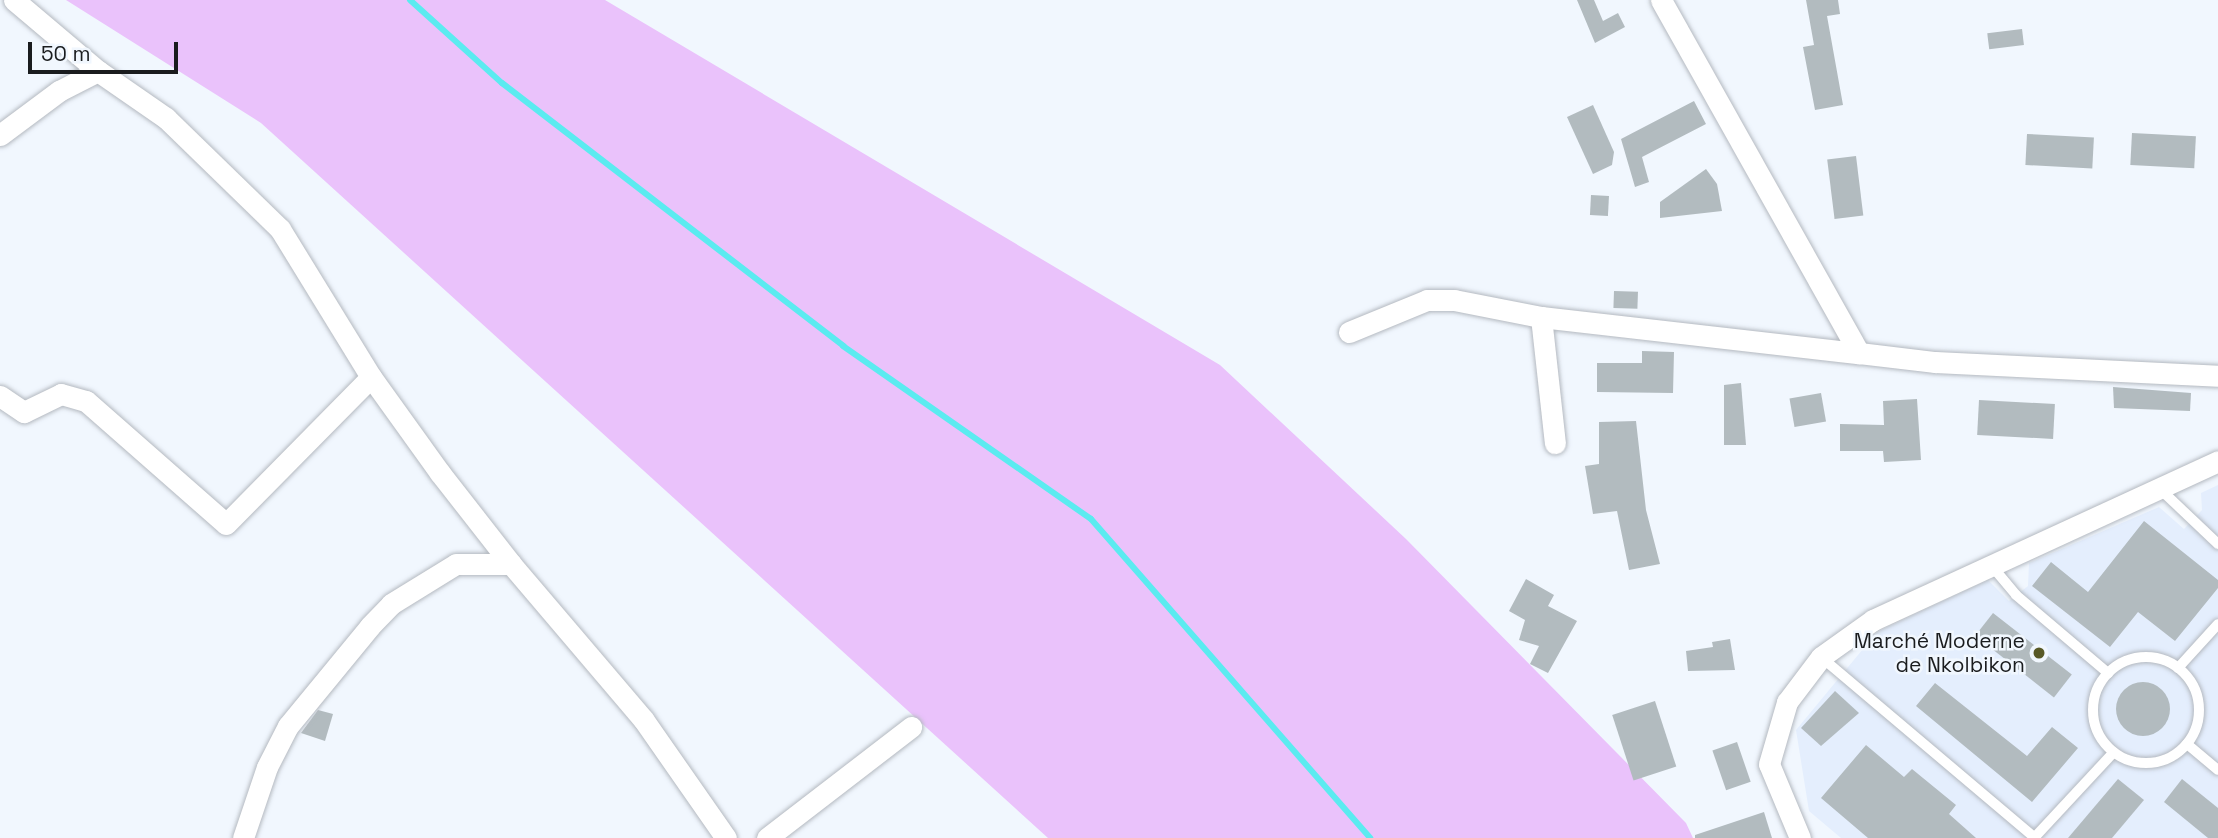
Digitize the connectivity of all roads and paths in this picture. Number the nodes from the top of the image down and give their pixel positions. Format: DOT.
graph roads {
  1 [pos="14,0"];
  2 [pos="1661,0"];
  3 [pos="98,71"];
  4 [pos="0,135"];
  5 [pos="1541,317"];
  6 [pos="1349,332"];
  7 [pos="1859,353"];
  8 [pos="2218,376"];
  9 [pos="371,377"];
  10 [pos="0,396"];
  11 [pos="1555,443"];
  12 [pos="2218,461"];
  13 [pos="2158,487"];
  14 [pos="2218,544"];
  15 [pos="511,564"];
  16 [pos="1991,565"];
  17 [pos="2218,624"];
  18 [pos="1821,657"];
  19 [pos="2178,668"];
  20 [pos="2108,673"];
  21 [pos="911,727"];
  22 [pos="2187,744"];
  23 [pos="2114,752"];
  24 [pos="2218,770"];
  25 [pos="243,838"];
  26 [pos="726,838"];
  27 [pos="767,838"];
  28 [pos="1800,838"];
  29 [pos="2034,838"];
  1 -- 3 [label="street"];
  2 -- 7 [label="street"];
  3 -- 4 [label="street"];
  3 -- 9 [label="street"];
  5 -- 6 [label="street"];
  5 -- 7 [label="street"];
  5 -- 11 [label="street"];
  7 -- 8 [label="street"];
  9 -- 10 [label="street"];
  9 -- 15 [label="street"];
  12 -- 13 [label="street"];
  13 -- 14 [label="lane"];
  13 -- 16 [label="street"];
  15 -- 25 [label="street"];
  15 -- 26 [label="street"];
  16 -- 18 [label="street"];
  16 -- 20 [label="lane"];
  17 -- 19 [label="lane"];
  18 -- 28 [label="street"];
  18 -- 29 [label="lane"];
  19 -- 20 [label="lane"];
  19 -- 22 [label="lane"];
  20 -- 23 [label="lane"];
  21 -- 27 [label="street"];
  22 -- 23 [label="lane"];
  22 -- 24 [label="lane"];
  23 -- 29 [label="lane"];
}
